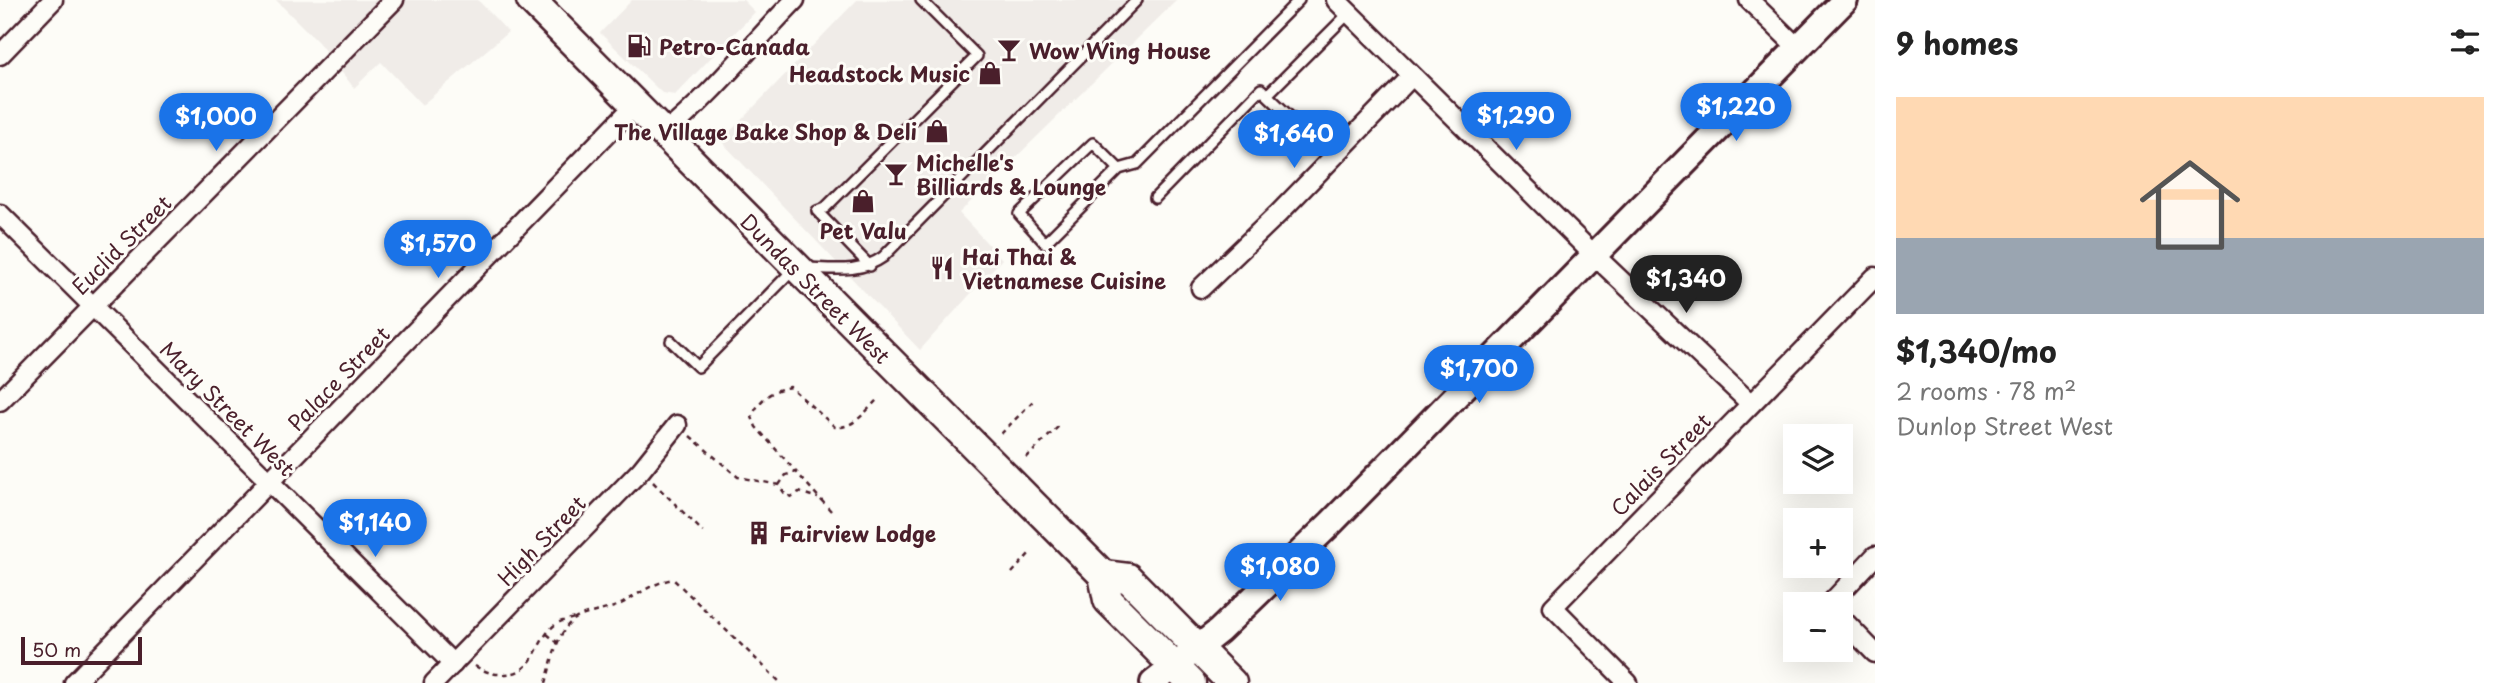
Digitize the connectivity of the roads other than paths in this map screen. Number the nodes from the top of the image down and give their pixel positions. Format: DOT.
graph roads {
  1 [pos="53,0"];
  2 [pos="394,0"];
  3 [pos="531,0"];
  4 [pos="795,0"];
  5 [pos="921,0"];
  6 [pos="1137,0"];
  7 [pos="1299,0"];
  8 [pos="1749,0"];
  9 [pos="1845,0"];
  10 [pos="1342,6"];
  11 [pos="1798,48"];
  12 [pos="0,55"];
  13 [pos="1412,76"];
  14 [pos="1268,94"];
  15 [pos="635,105"];
  16 [pos="664,134"];
  17 [pos="1333,158"];
  18 [pos="1119,169"];
  19 [pos="1155,198"];
  20 [pos="0,214"];
  21 [pos="1594,255"];
  22 [pos="870,266"];
  23 [pos="796,267"];
  24 [pos="1875,277"];
  25 [pos="1201,288"];
  26 [pos="93,305"];
  27 [pos="671,341"];
  28 [pos="0,401"];
  29 [pos="1750,403"];
  30 [pos="677,425"];
  31 [pos="270,482"];
  32 [pos="1875,556"];
  33 [pos="1103,575"];
  34 [pos="1841,592"];
  35 [pos="1853,630"];
  36 [pos="1198,648"];
  37 [pos="1875,653"];
  38 [pos="453,664"];
  39 [pos="1173,678"];
  40 [pos="74,683"];
  41 [pos="435,683"];
  42 [pos="1232,683"];
  43 [pos="1628,683"];
  1 -- 12 [label="street"];
  2 -- 26 [label="street, Euclid Street"];
  3 -- 15 [label="main road, Dundas Street West"];
  4 -- 16 [label="street"];
  5 -- 22 [label="lane"];
  6 -- 22 [label="lane"];
  7 -- 18 [label="lane"];
  8 -- 11 [label="street"];
  9 -- 11 [label="street"];
  10 -- 13 [label="street"];
  10 -- 14 [label="lane"];
  11 -- 21 [label="street"];
  13 -- 17 [label="street"];
  13 -- 21 [label="street"];
  14 -- 17 [label="lane"];
  14 -- 19 [label="lane"];
  15 -- 16 [label="main road, Dundas Street West"];
  15 -- 31 [label="street, Palace Street"];
  16 -- 23 [label="main road, Dundas Street West"];
  17 -- 25 [label="street"];
  18 -- 18 [label="lane"];
  20 -- 26 [label="street, Mary Street West"];
  21 -- 29 [label="street"];
  21 -- 36 [label="street"];
  22 -- 23 [label="lane"];
  23 -- 27 [label="lane"];
  23 -- 33 [label="main road, Dundas Street West"];
  24 -- 29 [label="street, Calais Street"];
  26 -- 28 [label="street, Euclid Street"];
  26 -- 31 [label="street, Mary Street West"];
  29 -- 43 [label="street, Calais Street"];
  30 -- 38 [label="street, High Street"];
  31 -- 38 [label="street, Mary Street West"];
  31 -- 40 [label="street, Palace Street"];
  32 -- 34 [label="street"];
  33 -- 36 [label="main road, Dundas Street West"];
  33 -- 39 [label="main road, Dundas Street West"];
  35 -- 37 [label="street"];
  36 -- 39 [label="street"];
  36 -- 42 [label="main road, Dundas Street West"];
  38 -- 41 [label="street, High Street"];
}
